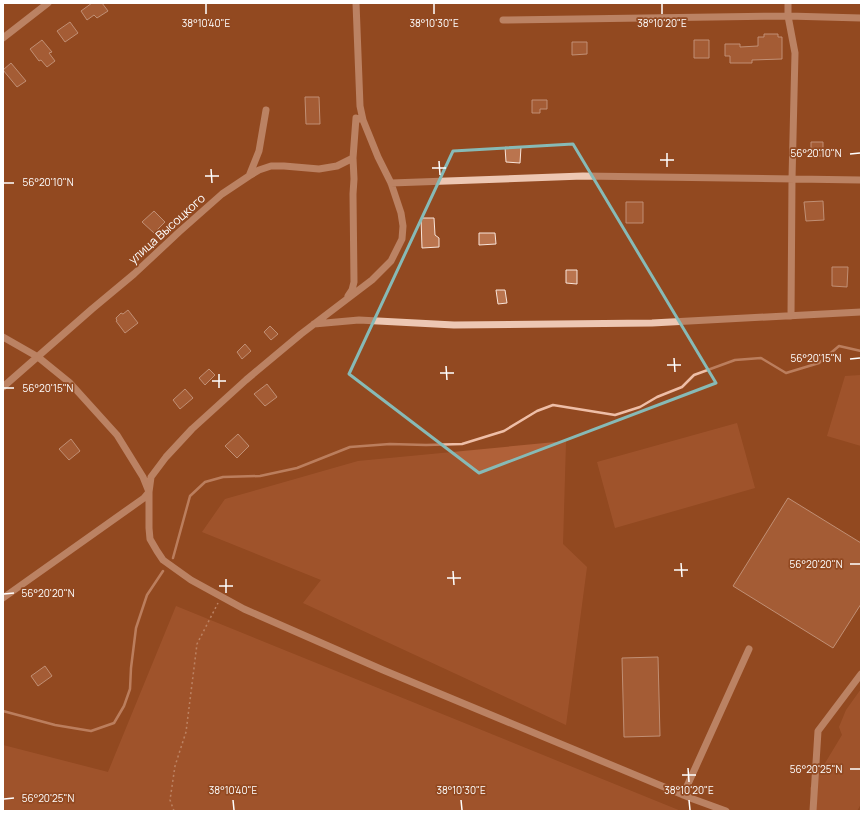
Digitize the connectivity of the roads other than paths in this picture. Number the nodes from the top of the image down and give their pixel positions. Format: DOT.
graph roads {
  1 [pos="48,3"];
  2 [pos="356,3"];
  3 [pos="788,3"];
  4 [pos="788,16"];
  5 [pos="861,18"];
  6 [pos="503,20"];
  7 [pos="3,38"];
  8 [pos="266,110"];
  9 [pos="363,120"];
  10 [pos="353,158"];
  11 [pos="249,176"];
  12 [pos="792,179"];
  13 [pos="861,180"];
  14 [pos="391,183"];
  15 [pos="345,299"];
  16 [pos="861,312"];
  17 [pos="791,316"];
  18 [pos="314,324"];
  19 [pos="3,337"];
  20 [pos="38,357"];
  21 [pos="3,387"];
  22 [pos="149,492"];
  23 [pos="3,598"];
  24 [pos="749,649"];
  25 [pos="861,674"];
  26 [pos="684,795"];
  27 [pos="726,811"];
  28 [pos="813,811"];
  1 -- 7 [label="street"];
  2 -- 9 [label="street"];
  3 -- 4 [label="street"];
  4 -- 5 [label="street"];
  4 -- 6 [label="street"];
  4 -- 12 [label="street"];
  8 -- 11 [label="street"];
  9 -- 10 [label="street"];
  9 -- 14 [label="street"];
  10 -- 11 [label="street, улица Высоцкого"];
  10 -- 15 [label="street"];
  11 -- 20 [label="street, улица Высоцкого"];
  12 -- 13 [label="street"];
  12 -- 14 [label="street"];
  12 -- 17 [label="street"];
  14 -- 15 [label="street"];
  15 -- 18 [label="street"];
  16 -- 17 [label="street"];
  17 -- 18 [label="street"];
  18 -- 22 [label="street"];
  19 -- 20 [label="street"];
  20 -- 21 [label="street, улица Высоцкого"];
  20 -- 22 [label="street"];
  22 -- 23 [label="street"];
  22 -- 26 [label="street"];
  24 -- 26 [label="street"];
  25 -- 28 [label="street"];
  26 -- 27 [label="street"];
}
